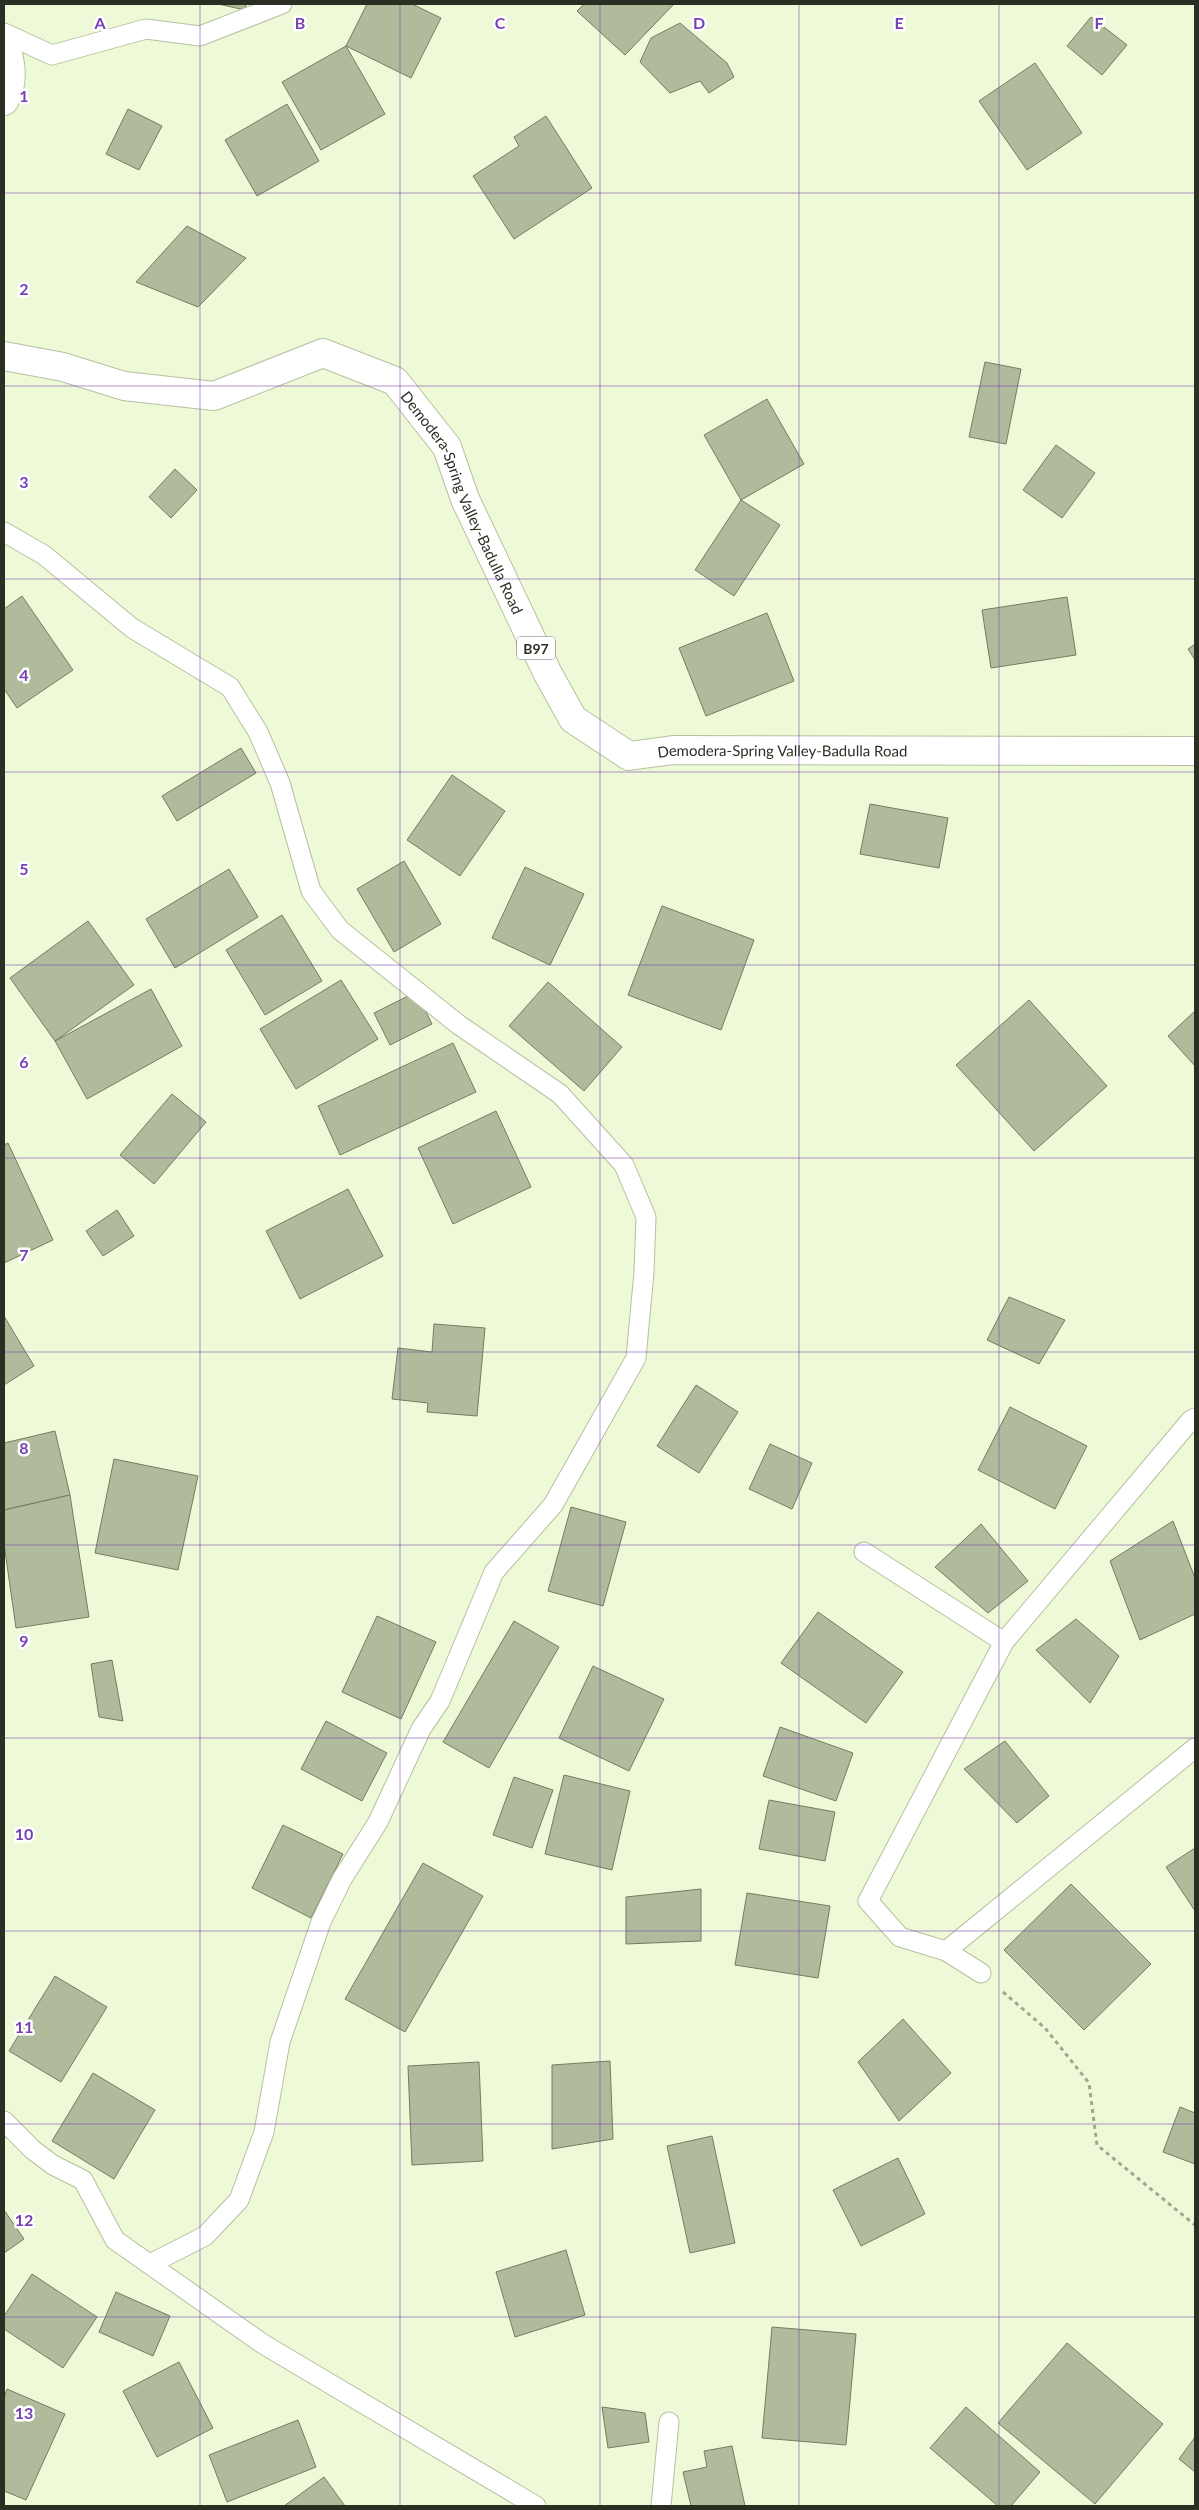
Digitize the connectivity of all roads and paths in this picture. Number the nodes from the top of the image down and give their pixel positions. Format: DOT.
graph roads {
  1 [pos="282,4"];
  2 [pos="4,32"];
  3 [pos="4,41"];
  4 [pos="4,101"];
  5 [pos="4,356"];
  6 [pos="4,532"];
  7 [pos="1195,751"];
  8 [pos="1195,1418"];
  9 [pos="864,1552"];
  10 [pos="1004,1642"];
  11 [pos="1195,1748"];
  12 [pos="946,1951"];
  13 [pos="981,1974"];
  14 [pos="4,2121"];
  15 [pos="1195,2225"];
  16 [pos="150,2264"];
  17 [pos="669,2422"];
  18 [pos="536,2506"];
  19 [pos="661,2506"];
  1 -- 2 [label="lane"];
  3 -- 4 [label="main road"];
  5 -- 7 [label="main road, Demodera-Spring Valley-Badulla Road / B97"];
  6 -- 16 [label="lane"];
  8 -- 10 [label="lane"];
  9 -- 10 [label="lane"];
  10 -- 12 [label="lane"];
  11 -- 12 [label="lane"];
  12 -- 13 [label="lane"];
  13 -- 15 [label="path"];
  14 -- 16 [label="lane"];
  16 -- 18 [label="lane"];
  17 -- 19 [label="lane"];
}
